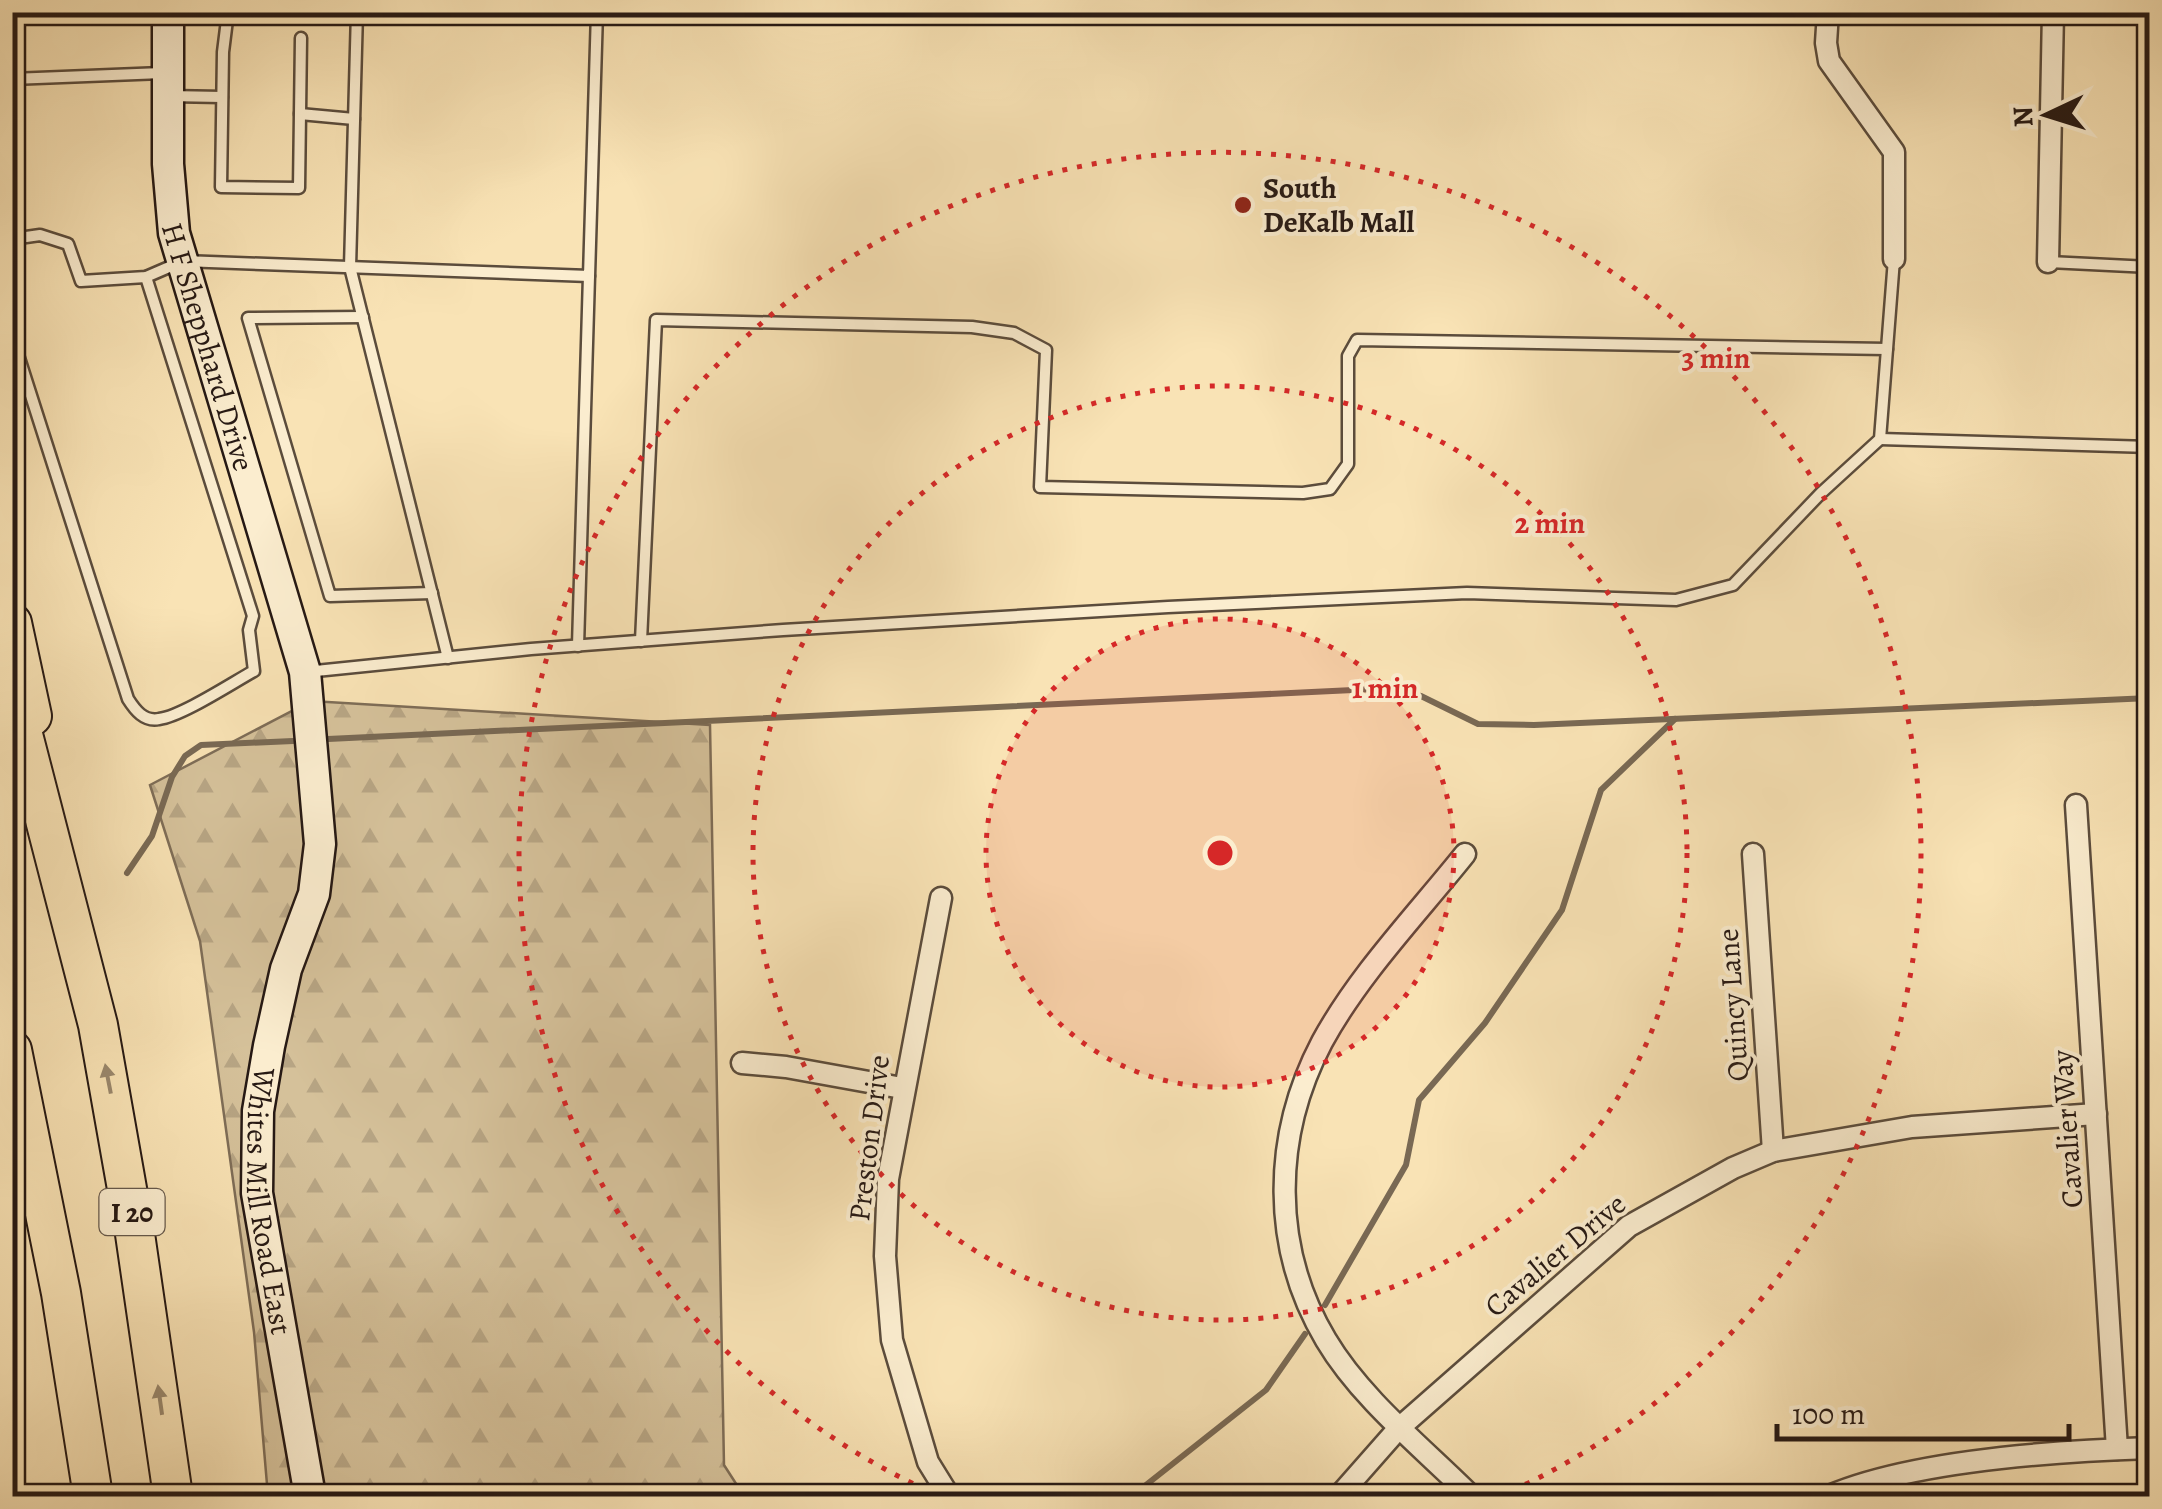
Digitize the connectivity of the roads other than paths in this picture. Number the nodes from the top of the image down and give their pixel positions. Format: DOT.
graph roads {
  1 [pos="168,12"];
  2 [pos="228,12"];
  3 [pos="357,12"];
  4 [pos="597,12"];
  5 [pos="1828,12"];
  6 [pos="2053,12"];
  7 [pos="301,38"];
  8 [pos="12,79"];
  9 [pos="168,85"];
  10 [pos="222,97"];
  11 [pos="300,114"];
  12 [pos="354,120"];
  13 [pos="12,239"];
  14 [pos="1894,259"];
  15 [pos="183,261"];
  16 [pos="2048,262"];
  17 [pos="350,267"];
  18 [pos="2150,267"];
  19 [pos="589,276"];
  20 [pos="146,277"];
  21 [pos="362,317"];
  22 [pos="12,336"];
  23 [pos="1887,350"];
  24 [pos="1880,439"];
  25 [pos="2150,446"];
  26 [pos="432,593"];
  27 [pos="12,622"];
  28 [pos="641,641"];
  29 [pos="578,646"];
  30 [pos="448,658"];
  31 [pos="305,672"];
  32 [pos="12,692"];
  33 [pos="2076,805"];
  34 [pos="1465,854"];
  35 [pos="1753,854"];
  36 [pos="941,898"];
  37 [pos="75,930"];
  38 [pos="12,1050"];
  39 [pos="742,1063"];
  40 [pos="902,1088"];
  41 [pos="12,1101"];
  42 [pos="2096,1114"];
  43 [pos="1774,1152"];
  44 [pos="62,1292"];
  45 [pos="1398,1429"];
  46 [pos="2150,1448"];
  47 [pos="2116,1449"];
  48 [pos="92,1496"];
  49 [pos="172,1496"];
  50 [pos="310,1496"];
  51 [pos="949,1496"];
  52 [pos="1338,1496"];
  53 [pos="1470,1496"];
  54 [pos="1829,1496"];
  1 -- 9 [label="street, H F Shepphard Drive"];
  2 -- 10 [label="lane"];
  3 -- 12 [label="lane"];
  4 -- 19 [label="lane"];
  5 -- 14 [label="street"];
  6 -- 16 [label="street"];
  7 -- 11 [label="lane"];
  8 -- 9 [label="lane"];
  9 -- 10 [label="lane"];
  9 -- 15 [label="street, H F Shepphard Drive"];
  10 -- 11 [label="lane"];
  11 -- 12 [label="lane"];
  12 -- 17 [label="lane"];
  13 -- 20 [label="lane"];
  14 -- 23 [label="lane"];
  15 -- 17 [label="lane"];
  15 -- 20 [label="lane"];
  15 -- 31 [label="street, H F Shepphard Drive"];
  16 -- 18 [label="lane"];
  17 -- 19 [label="lane"];
  17 -- 21 [label="lane"];
  19 -- 29 [label="lane"];
  20 -- 22 [label="lane"];
  21 -- 26 [label="lane"];
  21 -- 26 [label="lane"];
  23 -- 24 [label="lane"];
  23 -- 28 [label="lane"];
  24 -- 25 [label="lane"];
  24 -- 28 [label="lane"];
  26 -- 30 [label="lane"];
  27 -- 37 [label="highway"];
  28 -- 29 [label="lane"];
  29 -- 30 [label="lane"];
  30 -- 31 [label="lane"];
  31 -- 50 [label="street, Whites Mill Road East"];
  32 -- 37 [label="highway, I 20"];
  33 -- 42 [label="street, Cavalier Way"];
  34 -- 45 [label="street"];
  35 -- 43 [label="street, Quincy Lane"];
  36 -- 40 [label="street, Preston Drive"];
  49 -- 37 [label="highway, I 20, one-way"];
  38 -- 44 [label="highway"];
  39 -- 40 [label="street"];
  40 -- 51 [label="street, Preston Drive"];
  41 -- 44 [label="highway"];
  42 -- 43 [label="street, Cavalier Drive"];
  42 -- 47 [label="street, Cavalier Way"];
  43 -- 45 [label="street, Cavalier Drive"];
  44 -- 48 [label="highway"];
  45 -- 52 [label="street, Cavalier Drive"];
  45 -- 53 [label="street"];
  46 -- 47 [label="street"];
  47 -- 54 [label="street"];
}
